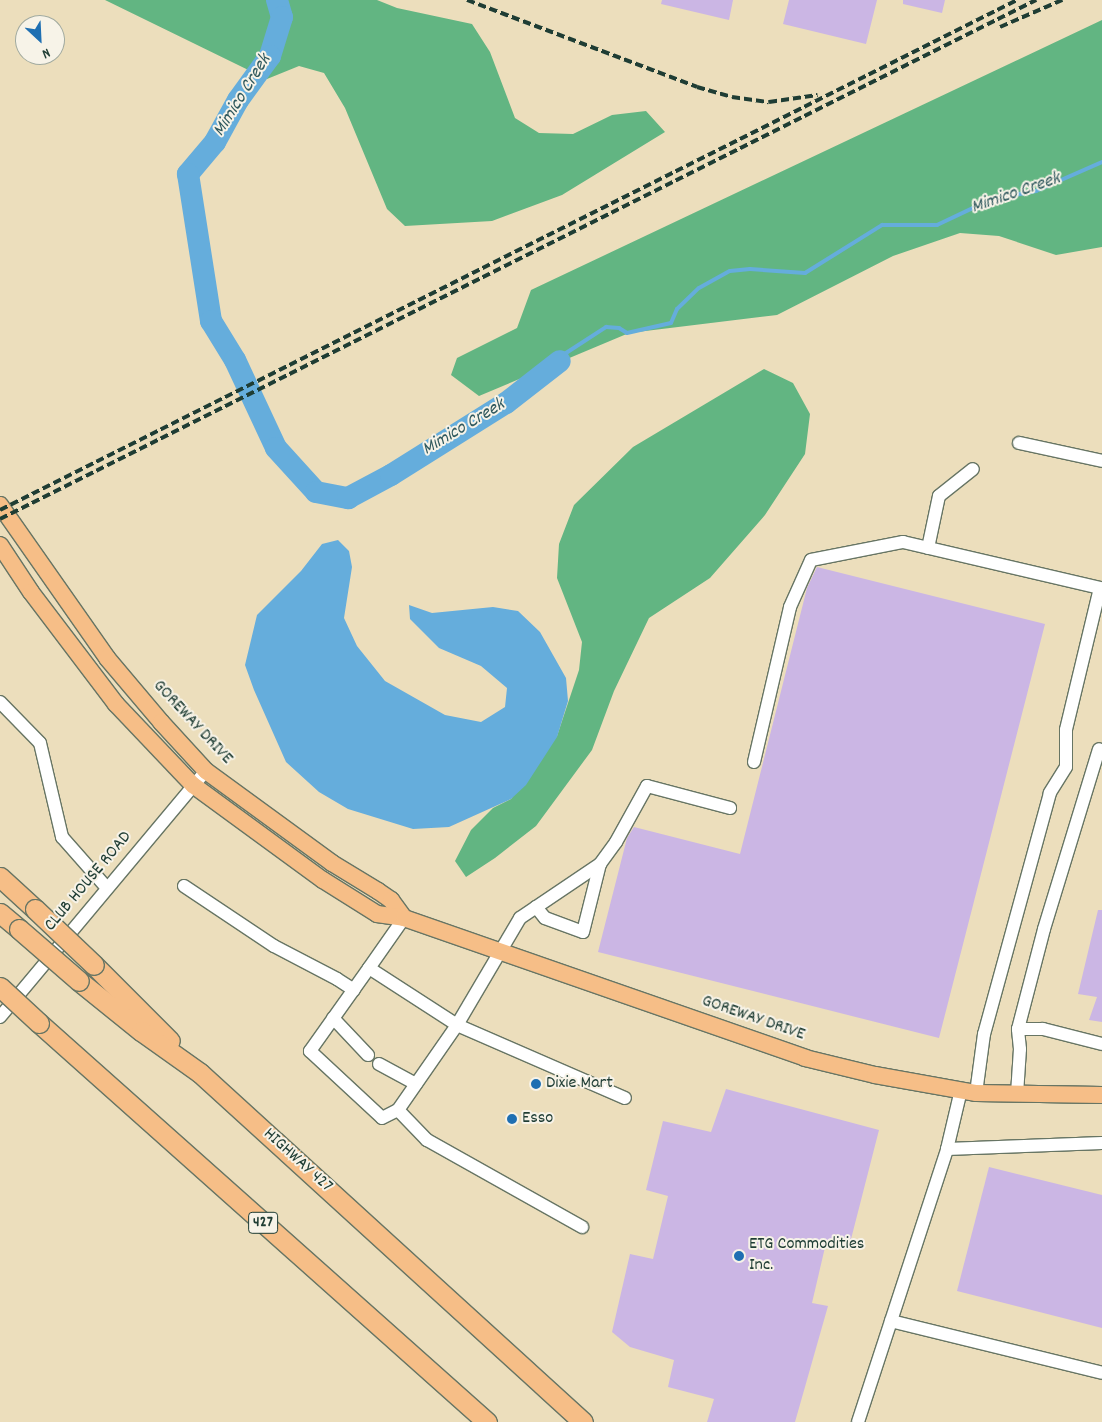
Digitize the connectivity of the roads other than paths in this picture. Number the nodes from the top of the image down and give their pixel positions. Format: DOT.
graph roads {
  1 [pos="1020,443"];
  2 [pos="1102,461"];
  3 [pos="973,469"];
  4 [pos="0,505"];
  5 [pos="0,545"];
  6 [pos="928,548"];
  7 [pos="1101,584"];
  8 [pos="0,702"];
  9 [pos="1099,749"];
  10 [pos="754,762"];
  11 [pos="206,771"];
  12 [pos="193,785"];
  13 [pos="730,808"];
  14 [pos="600,864"];
  15 [pos="0,877"];
  16 [pos="184,886"];
  17 [pos="107,888"];
  18 [pos="536,907"];
  19 [pos="0,913"];
  20 [pos="404,918"];
  21 [pos="502,952"];
  22 [pos="369,968"];
  23 [pos="0,986"];
  24 [pos="354,990"];
  25 [pos="0,1017"];
  26 [pos="334,1018"];
  27 [pos="457,1025"];
  28 [pos="1018,1029"];
  29 [pos="1102,1044"];
  30 [pos="368,1055"];
  31 [pos="379,1064"];
  32 [pos="200,1073"];
  33 [pos="416,1084"];
  34 [pos="969,1092"];
  35 [pos="1017,1094"];
  36 [pos="1102,1095"];
  37 [pos="625,1098"];
  38 [pos="398,1110"];
  39 [pos="1102,1143"];
  40 [pos="946,1149"];
  41 [pos="582,1227"];
  42 [pos="891,1321"];
  43 [pos="1102,1373"];
  44 [pos="487,1422"];
  45 [pos="583,1422"];
  46 [pos="858,1422"];
  1 -- 2 [label="street"];
  3 -- 6 [label="street"];
  4 -- 11 [label="main road, GOREWAY DRIVE"];
  5 -- 12 [label="main road, GOREWAY DRIVE"];
  6 -- 7 [label="street"];
  6 -- 10 [label="street"];
  7 -- 34 [label="street"];
  8 -- 17 [label="street"];
  9 -- 28 [label="street"];
  11 -- 12 [label="street, CLUB HOUSE ROAD"];
  11 -- 20 [label="main road, GOREWAY DRIVE"];
  12 -- 17 [label="street, CLUB HOUSE ROAD"];
  12 -- 20 [label="main road, GOREWAY DRIVE"];
  13 -- 14 [label="street"];
  14 -- 18 [label="street"];
  14 -- 18 [label="street"];
  15 -- 32 [label="highway, bridge"];
  16 -- 24 [label="street"];
  17 -- 25 [label="street, CLUB HOUSE ROAD"];
  18 -- 21 [label="street"];
  19 -- 32 [label="highway, HIGHWAY 427, bridge"];
  20 -- 21 [label="main road, GOREWAY DRIVE"];
  20 -- 22 [label="street"];
  21 -- 27 [label="street"];
  21 -- 34 [label="main road, GOREWAY DRIVE"];
  22 -- 24 [label="street"];
  22 -- 27 [label="street"];
  23 -- 44 [label="highway, 427, bridge"];
  24 -- 26 [label="street"];
  26 -- 30 [label="street"];
  26 -- 38 [label="street"];
  27 -- 33 [label="street"];
  27 -- 37 [label="street"];
  28 -- 29 [label="street"];
  28 -- 35 [label="street"];
  31 -- 33 [label="street"];
  32 -- 45 [label="highway, HIGHWAY 427"];
  33 -- 38 [label="street"];
  34 -- 35 [label="main road, GOREWAY DRIVE"];
  34 -- 40 [label="street"];
  35 -- 36 [label="main road, GOREWAY DRIVE"];
  38 -- 41 [label="street"];
  39 -- 40 [label="street"];
  40 -- 42 [label="street"];
  42 -- 43 [label="street"];
  42 -- 46 [label="street"];
}
